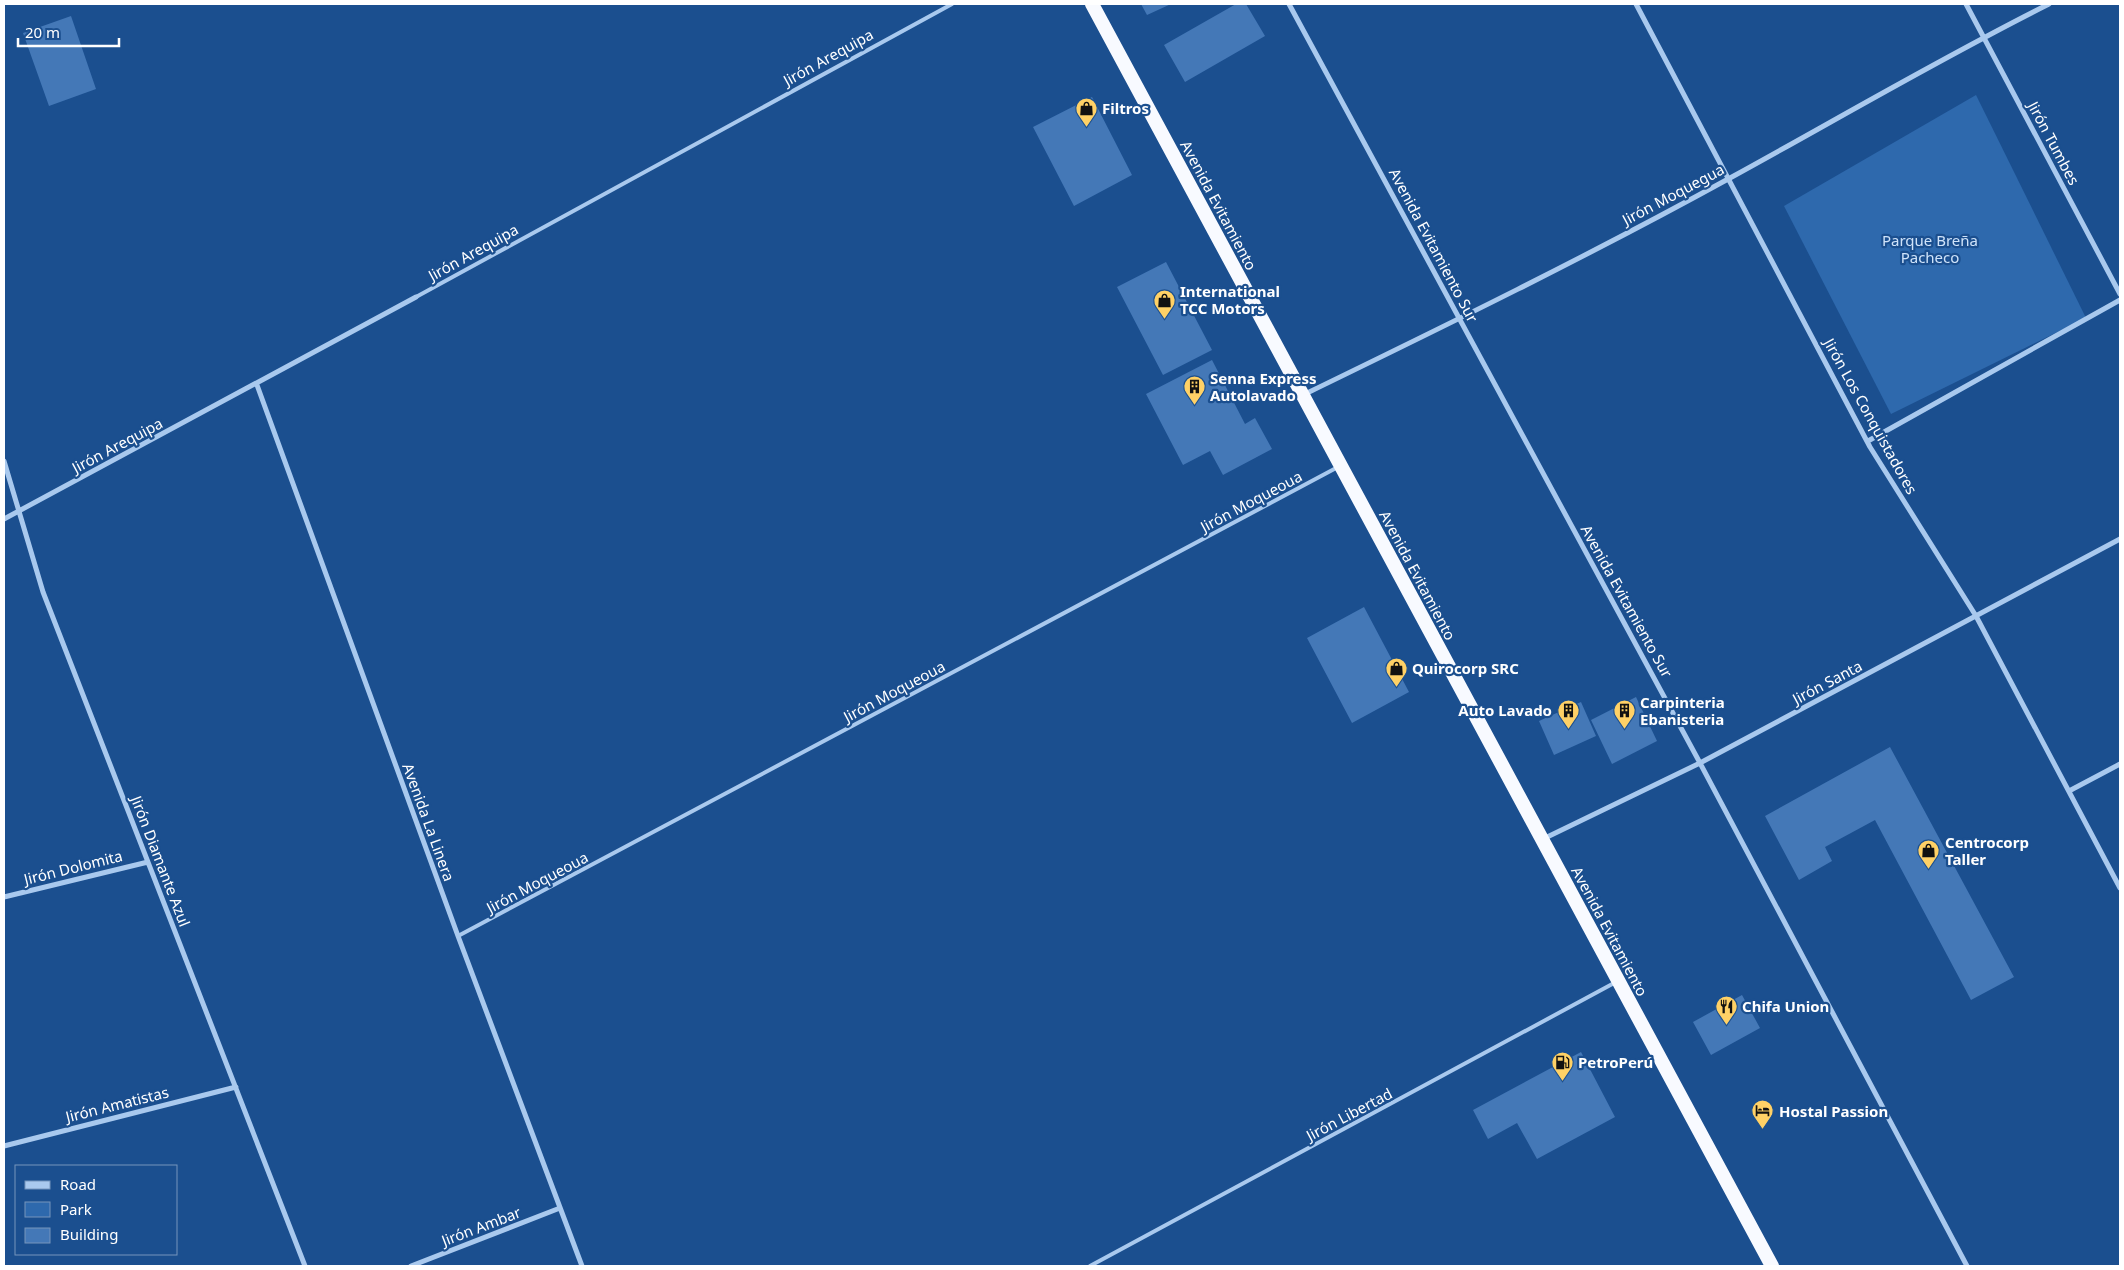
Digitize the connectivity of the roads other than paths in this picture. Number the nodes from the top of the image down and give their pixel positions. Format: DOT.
graph roads {
  1 [pos="952,4"];
  2 [pos="1092,4"];
  3 [pos="1289,4"];
  4 [pos="1636,4"];
  5 [pos="1966,4"];
  6 [pos="2049,4"];
  7 [pos="1984,36"];
  8 [pos="1728,179"];
  9 [pos="2120,294"];
  10 [pos="416,297"];
  11 [pos="2120,300"];
  12 [pos="1459,319"];
  13 [pos="257,385"];
  14 [pos="1303,395"];
  15 [pos="1868,441"];
  16 [pos="4,461"];
  17 [pos="1341,466"];
  18 [pos="20,510"];
  19 [pos="4,519"];
  20 [pos="2120,539"];
  21 [pos="1976,616"];
  22 [pos="1700,763"];
  23 [pos="2120,764"];
  24 [pos="2069,791"];
  25 [pos="1542,840"];
  26 [pos="148,862"];
  27 [pos="2120,888"];
  28 [pos="4,897"];
  29 [pos="458,936"];
  30 [pos="1618,981"];
  31 [pos="236,1087"];
  32 [pos="4,1146"];
  33 [pos="560,1208"];
  34 [pos="305,1266"];
  35 [pos="411,1266"];
  36 [pos="582,1266"];
  37 [pos="1090,1266"];
  38 [pos="1772,1266"];
  39 [pos="1967,1266"];
  1 -- 10 [label="lane, Jirón Arequipa"];
  2 -- 14 [label="highway, Avenida Evitamiento"];
  3 -- 12 [label="street, Avenida Evitamiento Sur"];
  4 -- 8 [label="street, Jirón Los Conquistadores"];
  5 -- 7 [label="street, Jirón Tumbes"];
  6 -- 7 [label="street, Jirón Moquegua"];
  7 -- 8 [label="street, Jirón Moquegua"];
  7 -- 9 [label="street, Jirón Tumbes"];
  8 -- 12 [label="street, Jirón Moquegua"];
  8 -- 15 [label="street, Jirón Los Conquistadores"];
  10 -- 13 [label="street, Jirón Arequipa"];
  11 -- 15 [label="street"];
  12 -- 14 [label="street, Jirón Moquegua"];
  12 -- 22 [label="street, Avenida Evitamiento Sur"];
  13 -- 18 [label="street, Jirón Arequipa"];
  13 -- 29 [label="street, Avenida La Linera"];
  14 -- 17 [label="highway, Avenida Evitamiento"];
  15 -- 21 [label="street, Jirón Los Conquistadores"];
  16 -- 18 [label="street, Jirón Diamante Azul"];
  17 -- 25 [label="highway, Avenida Evitamiento"];
  17 -- 29 [label="lane, Jirón Moqueoua"];
  18 -- 19 [label="street, Jirón Arequipa"];
  18 -- 26 [label="street, Jirón Diamante Azul"];
  20 -- 21 [label="street, Jirón Santa"];
  21 -- 22 [label="street, Jirón Santa"];
  21 -- 24 [label="street, Jirón Los Conquistadores"];
  22 -- 25 [label="street, Jirón Santa"];
  22 -- 39 [label="street, Avenida Evitamiento Sur"];
  23 -- 24 [label="street"];
  24 -- 27 [label="street, Jirón Los Conquistadores"];
  25 -- 30 [label="highway, Avenida Evitamiento"];
  26 -- 28 [label="street, Jirón Dolomita"];
  26 -- 31 [label="street, Jirón Diamante Azul"];
  29 -- 33 [label="street, Avenida La Linera"];
  30 -- 37 [label="lane, Jirón Libertad"];
  30 -- 38 [label="highway, Avenida Evitamiento"];
  31 -- 32 [label="street, Jirón Amatistas"];
  31 -- 34 [label="street, Jirón Diamante Azul"];
  33 -- 35 [label="street, Jirón Ambar"];
  33 -- 36 [label="street, Avenida La Linera"];
}
